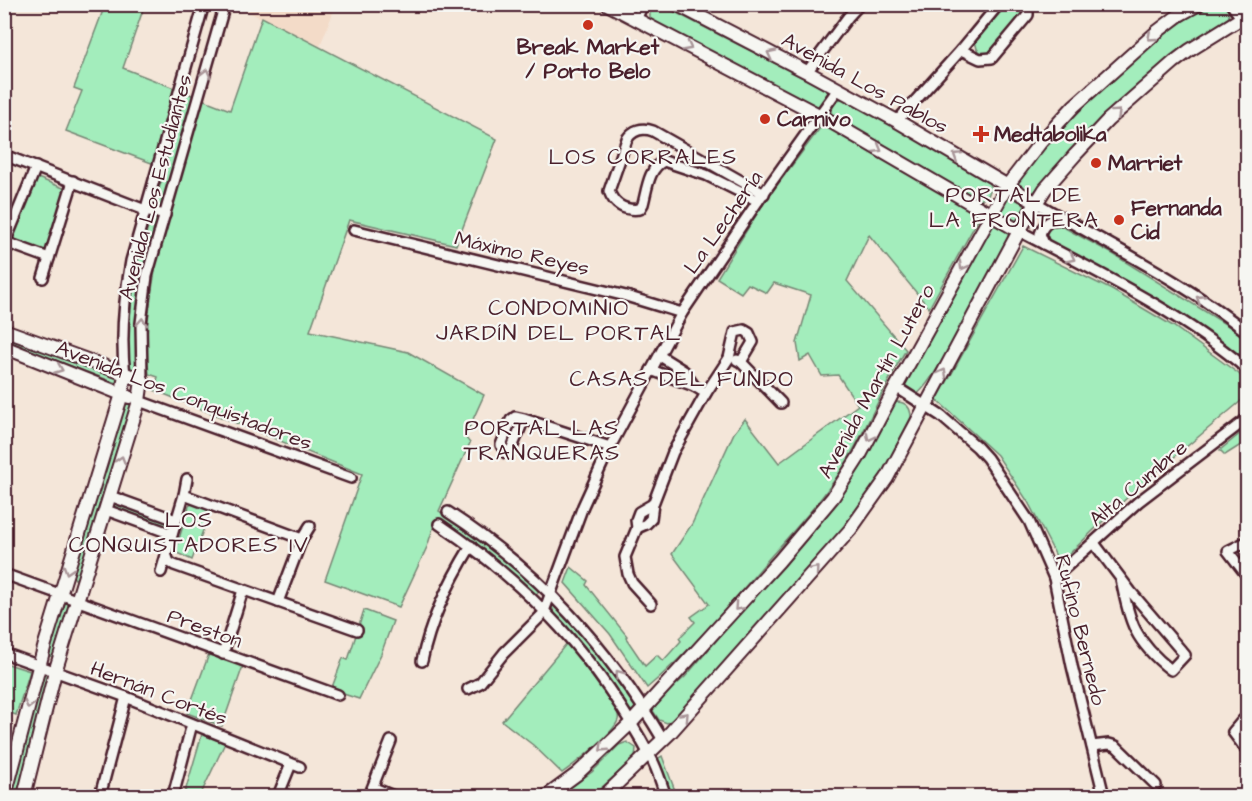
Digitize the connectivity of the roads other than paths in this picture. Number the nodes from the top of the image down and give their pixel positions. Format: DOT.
graph roads {
  1 [pos="204,4"];
  2 [pos="225,4"];
  3 [pos="607,4"];
  4 [pos="643,4"];
  5 [pos="676,4"];
  6 [pos="999,4"];
  7 [pos="1028,4"];
  8 [pos="1199,4"];
  9 [pos="1231,4"];
  10 [pos="859,5"];
  11 [pos="1244,16"];
  12 [pos="636,20"];
  13 [pos="961,50"];
  14 [pos="807,72"];
  15 [pos="838,89"];
  16 [pos="821,116"];
  17 [pos="897,121"];
  18 [pos="691,154"];
  19 [pos="4,155"];
  20 [pos="36,167"];
  21 [pos="687,168"];
  22 [pos="73,182"];
  23 [pos="1007,186"];
  24 [pos="761,197"];
  25 [pos="1035,202"];
  26 [pos="145,210"];
  27 [pos="991,214"];
  28 [pos="165,215"];
  29 [pos="1064,219"];
  30 [pos="354,230"];
  31 [pos="1019,231"];
  32 [pos="5,244"];
  33 [pos="1044,244"];
  34 [pos="50,258"];
  35 [pos="44,278"];
  36 [pos="682,313"];
  37 [pos="1245,327"];
  38 [pos="4,330"];
  39 [pos="4,346"];
  40 [pos="660,356"];
  41 [pos="729,358"];
  42 [pos="741,362"];
  43 [pos="651,370"];
  44 [pos="1248,370"];
  45 [pos="125,375"];
  46 [pos="142,380"];
  47 [pos="693,386"];
  48 [pos="896,387"];
  49 [pos="706,393"];
  50 [pos="122,394"];
  51 [pos="139,401"];
  52 [pos="781,403"];
  53 [pos="926,405"];
  54 [pos="1248,418"];
  55 [pos="524,419"];
  56 [pos="610,447"];
  57 [pos="351,478"];
  58 [pos="186,479"];
  59 [pos="184,495"];
  60 [pos="110,496"];
  61 [pos="653,504"];
  62 [pos="106,510"];
  63 [pos="448,512"];
  64 [pos="176,520"];
  65 [pos="439,524"];
  66 [pos="310,526"];
  67 [pos="637,528"];
  68 [pos="172,534"];
  69 [pos="302,539"];
  70 [pos="1248,541"];
  71 [pos="1094,543"];
  72 [pos="471,546"];
  73 [pos="166,555"];
  74 [pos="161,572"];
  75 [pos="4,574"];
  76 [pos="1248,577"];
  77 [pos="1054,578"];
  78 [pos="1121,579"];
  79 [pos="243,590"];
  80 [pos="550,592"];
  81 [pos="62,593"];
  82 [pos="78,600"];
  83 [pos="278,602"];
  84 [pos="651,604"];
  85 [pos="545,610"];
  86 [pos="357,630"];
  87 [pos="4,653"];
  88 [pos="223,654"];
  89 [pos="422,661"];
  90 [pos="39,667"];
  91 [pos="55,672"];
  92 [pos="468,689"];
  93 [pos="338,695"];
  94 [pos="126,697"];
  95 [pos="644,709"];
  96 [pos="631,723"];
  97 [pos="192,724"];
  98 [pos="1248,724"];
  99 [pos="663,740"];
  100 [pos="391,741"];
  101 [pos="1092,746"];
  102 [pos="1248,752"];
  103 [pos="649,753"];
  104 [pos="1156,785"];
  105 [pos="371,792"];
  106 [pos="5,796"];
  107 [pos="24,796"];
  108 [pos="100,796"];
  109 [pos="173,796"];
  110 [pos="278,796"];
  111 [pos="393,796"];
  112 [pos="547,796"];
  113 [pos="604,796"];
  114 [pos="666,796"];
  115 [pos="1104,796"];
  1 -- 26 [label="street, Avenida Los Estudiantes"];
  28 -- 2 [label="street, Avenida Los Estudiantes, one-way"];
  3 -- 12 [label="street"];
  4 -- 12 [label="street"];
  14 -- 5 [label="street, Avenida Los Pablos, one-way"];
  6 -- 13 [label="street"];
  7 -- 13 [label="street"];
  8 -- 23 [label="street, Avenida Martín Lutero, one-way"];
  9 -- 11 [label="street"];
  10 -- 14 [label="street"];
  25 -- 11 [label="street, one-way"];
  12 -- 16 [label="street, one-way"];
  13 -- 17 [label="street"];
  14 -- 15 [label="street, Avenida Los Pablos"];
  15 -- 16 [label="street, La Lechería"];
  15 -- 17 [label="street, Avenida Los Pablos"];
  16 -- 24 [label="street, La Lechería"];
  16 -- 27 [label="street, one-way"];
  23 -- 17 [label="street, Avenida Los Pablos, one-way"];
  18 -- 21 [label="street"];
  18 -- 21 [label="street"];
  18 -- 24 [label="street"];
  19 -- 20 [label="street"];
  20 -- 22 [label="street"];
  20 -- 32 [label="street"];
  21 -- 24 [label="street"];
  22 -- 26 [label="street"];
  22 -- 34 [label="street"];
  23 -- 25 [label="street, Avenida Los Pablos"];
  23 -- 27 [label="street, Avenida Martín Lutero"];
  24 -- 36 [label="street, La Lechería"];
  25 -- 29 [label="street, Avenida Los Pablos"];
  25 -- 31 [label="street"];
  26 -- 28 [label="street"];
  26 -- 45 [label="street, Avenida Los Estudiantes"];
  27 -- 31 [label="street"];
  27 -- 48 [label="street, Avenida Martín Lutero, one-way"];
  46 -- 28 [label="street, Avenida Los Estudiantes, one-way"];
  29 -- 33 [label="street"];
  37 -- 29 [label="street, Avenida Los Pablos, one-way"];
  30 -- 36 [label="street, Máximo Reyes"];
  31 -- 33 [label="street"];
  53 -- 31 [label="street, one-way"];
  32 -- 34 [label="street"];
  33 -- 44 [label="street, one-way"];
  34 -- 35 [label="street"];
  36 -- 40 [label="street, La Lechería"];
  38 -- 45 [label="street, Avenida Los Conquistadores"];
  39 -- 50 [label="street, Avenida Los Conquistadores, one-way"];
  40 -- 43 [label="street, La Lechería"];
  40 -- 47 [label="street"];
  41 -- 42 [label="street"];
  41 -- 42 [label="street"];
  41 -- 49 [label="street"];
  42 -- 52 [label="street"];
  43 -- 47 [label="street"];
  43 -- 56 [label="street, La Lechería"];
  45 -- 46 [label="street, Avenida Los Conquistadores"];
  45 -- 50 [label="street, Avenida Los Estudiantes"];
  46 -- 51 [label="street, Avenida Los Estudiantes"];
  47 -- 49 [label="street"];
  48 -- 53 [label="street, Rufino Bernedo"];
  48 -- 95 [label="street, Avenida Martín Lutero, one-way"];
  49 -- 61 [label="street"];
  50 -- 51 [label="street, Avenida Los Conquistadores"];
  50 -- 81 [label="street, Avenida Los Estudiantes, one-way"];
  51 -- 57 [label="street, Avenida Los Conquistadores"];
  60 -- 51 [label="street, Avenida Los Estudiantes, one-way"];
  53 -- 77 [label="street, Rufino Bernedo"];
  99 -- 53 [label="street, one-way"];
  54 -- 71 [label="street, Alta Cumbre"];
  55 -- 56 [label="street"];
  56 -- 80 [label="street, La Lechería"];
  58 -- 59 [label="street"];
  59 -- 64 [label="street"];
  59 -- 69 [label="street"];
  60 -- 62 [label="street, Avenida Los Estudiantes"];
  60 -- 64 [label="street"];
  61 -- 67 [label="street"];
  61 -- 67 [label="street"];
  62 -- 68 [label="street"];
  62 -- 82 [label="street, Avenida Los Estudiantes"];
  63 -- 80 [label="street"];
  64 -- 68 [label="street"];
  65 -- 72 [label="street"];
  66 -- 69 [label="street"];
  67 -- 84 [label="street"];
  68 -- 73 [label="street"];
  69 -- 83 [label="street"];
  70 -- 76 [label="street"];
  71 -- 77 [label="street, Alta Cumbre"];
  71 -- 78 [label="street"];
  72 -- 85 [label="street"];
  72 -- 89 [label="street"];
  73 -- 74 [label="street"];
  73 -- 79 [label="street"];
  75 -- 81 [label="street, Preston"];
  77 -- 101 [label="street, Rufino Bernedo"];
  78 -- 78 [label="street"];
  79 -- 83 [label="street"];
  79 -- 88 [label="street"];
  80 -- 85 [label="street, La Lechería"];
  95 -- 80 [label="street, one-way"];
  81 -- 82 [label="street, Preston"];
  81 -- 90 [label="street, Avenida Los Estudiantes"];
  82 -- 88 [label="street, Preston"];
  82 -- 91 [label="street, Avenida Los Estudiantes"];
  83 -- 86 [label="street"];
  85 -- 92 [label="street"];
  85 -- 96 [label="street"];
  87 -- 90 [label="street, Hernán Cortés"];
  88 -- 93 [label="street, Preston"];
  90 -- 91 [label="street, Hernán Cortés"];
  90 -- 106 [label="street, Avenida Los Estudiantes, one-way"];
  91 -- 94 [label="street, Hernán Cortés"];
  91 -- 107 [label="street, Avenida Los Estudiantes"];
  94 -- 97 [label="street, Hernán Cortés"];
  94 -- 108 [label="street"];
  95 -- 96 [label="street, Avenida Martín Lutero"];
  95 -- 99 [label="street"];
  96 -- 103 [label="street"];
  96 -- 112 [label="street, Avenida Martín Lutero, one-way"];
  97 -- 109 [label="street"];
  97 -- 110 [label="street, Hernán Cortés"];
  98 -- 102 [label="street"];
  99 -- 103 [label="street"];
  100 -- 105 [label="street"];
  101 -- 104 [label="street"];
  101 -- 115 [label="street, Rufino Bernedo"];
  103 -- 113 [label="street"];
  103 -- 114 [label="street"];
  105 -- 111 [label="street"];
}
